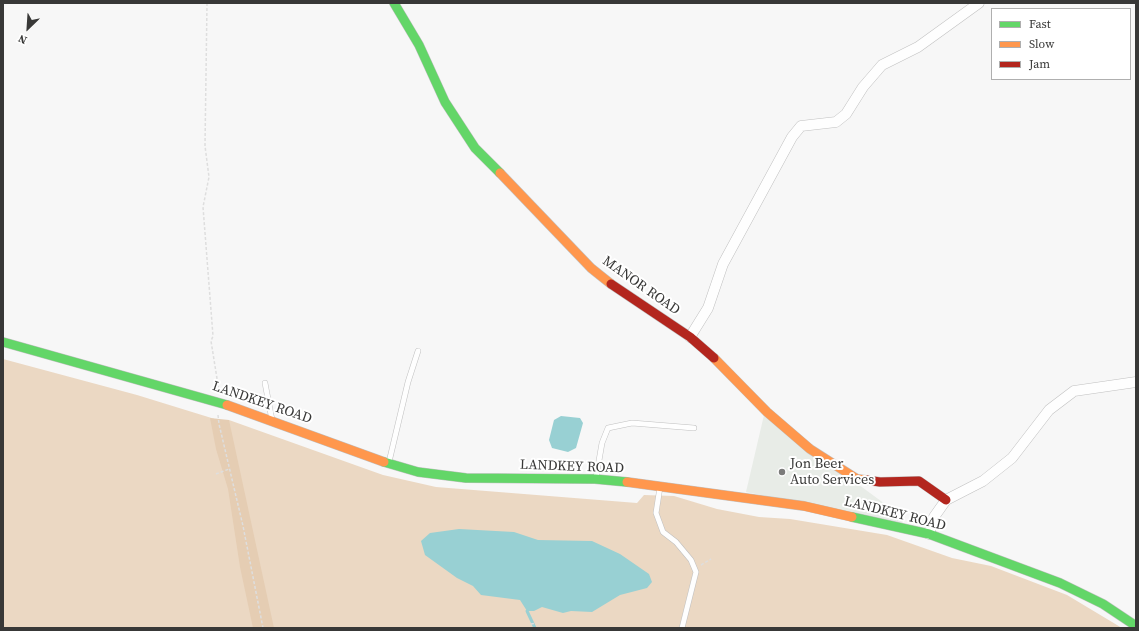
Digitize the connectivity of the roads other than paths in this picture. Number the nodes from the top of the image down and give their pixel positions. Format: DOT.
graph roads {
  1 [pos="394,3"];
  2 [pos="979,3"];
  3 [pos="690,337"];
  4 [pos="3,342"];
  5 [pos="418,351"];
  6 [pos="1136,382"];
  7 [pos="265,383"];
  8 [pos="273,421"];
  9 [pos="694,428"];
  10 [pos="388,463"];
  11 [pos="595,479"];
  12 [pos="660,486"];
  13 [pos="946,500"];
  14 [pos="929,534"];
  15 [pos="1136,626"];
  16 [pos="682,628"];
  1 -- 3 [label="street, MANOR ROAD"];
  2 -- 3 [label="street"];
  3 -- 13 [label="street, MANOR ROAD"];
  4 -- 8 [label="street, LANDKEY ROAD"];
  5 -- 10 [label="lane"];
  6 -- 13 [label="street"];
  7 -- 8 [label="lane"];
  8 -- 10 [label="street, LANDKEY ROAD"];
  9 -- 11 [label="lane"];
  10 -- 11 [label="street, LANDKEY ROAD"];
  11 -- 12 [label="street, LANDKEY ROAD"];
  12 -- 14 [label="street, LANDKEY ROAD"];
  12 -- 16 [label="lane"];
  13 -- 14 [label="street"];
  14 -- 15 [label="street, LANDKEY ROAD"];
}
